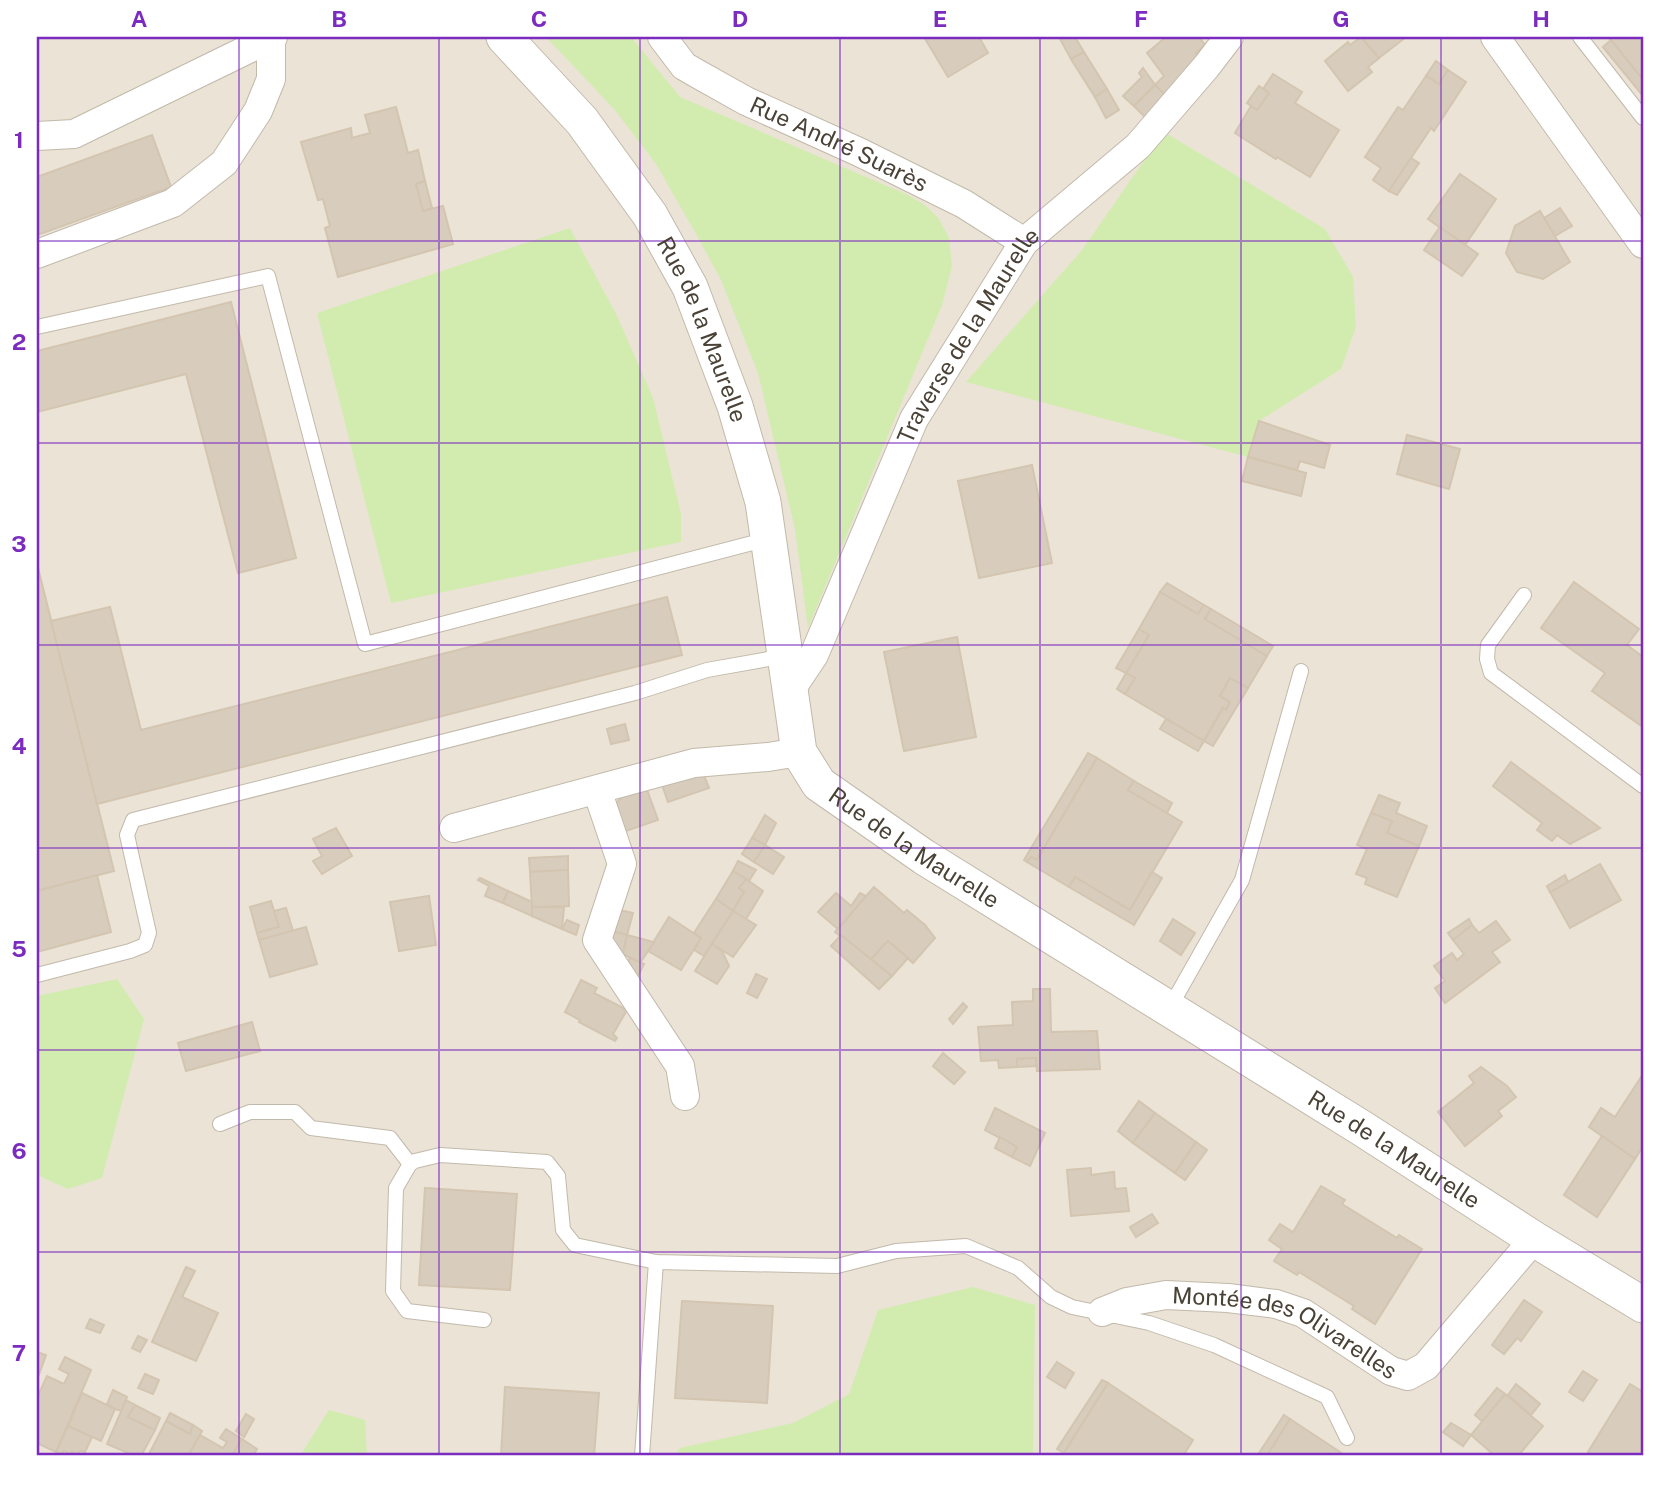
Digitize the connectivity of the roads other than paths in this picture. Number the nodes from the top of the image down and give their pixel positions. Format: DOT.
graph roads {
  1 [pos="272,37"];
  2 [pos="504,37"];
  3 [pos="662,37"];
  4 [pos="1229,37"];
  5 [pos="1495,37"];
  6 [pos="1580,37"];
  7 [pos="1643,118"];
  8 [pos="37,136"];
  9 [pos="1024,242"];
  10 [pos="1643,244"];
  11 [pos="37,254"];
  12 [pos="37,327"];
  13 [pos="768,539"];
  14 [pos="1524,594"];
  15 [pos="785,656"];
  16 [pos="1301,671"];
  17 [pos="790,691"];
  18 [pos="799,752"];
  19 [pos="1643,786"];
  20 [pos="597,790"];
  21 [pos="454,828"];
  22 [pos="37,975"];
  23 [pos="1170,1009"];
  24 [pos="685,1096"];
  25 [pos="220,1124"];
  26 [pos="410,1164"];
  27 [pos="1534,1238"];
  28 [pos="656,1262"];
  29 [pos="1643,1305"];
  30 [pos="1102,1312"];
  31 [pos="484,1320"];
  32 [pos="1347,1438"];
  33 [pos="642,1456"];
  1 -- 8 [label="street"];
  1 -- 11 [label="street"];
  2 -- 13 [label="street, Rue de la Maurelle"];
  3 -- 9 [label="street, Rue André Suarès"];
  4 -- 9 [label="street, Traverse de la Maurelle"];
  5 -- 10 [label="street"];
  6 -- 7 [label="lane"];
  9 -- 17 [label="street, Traverse de la Maurelle"];
  12 -- 13 [label="lane"];
  13 -- 15 [label="street, Rue de la Maurelle"];
  14 -- 19 [label="lane"];
  15 -- 17 [label="street, Rue de la Maurelle"];
  15 -- 22 [label="lane"];
  16 -- 23 [label="lane"];
  17 -- 18 [label="street, Rue de la Maurelle"];
  18 -- 20 [label="street"];
  18 -- 23 [label="street, Rue de la Maurelle"];
  20 -- 21 [label="street"];
  20 -- 24 [label="street"];
  23 -- 27 [label="street, Rue de la Maurelle"];
  25 -- 26 [label="lane"];
  26 -- 28 [label="lane"];
  26 -- 31 [label="lane"];
  27 -- 29 [label="street, Rue de la Maurelle"];
  27 -- 30 [label="street, Montée des Olivarelles"];
  28 -- 30 [label="lane"];
  28 -- 33 [label="lane"];
  30 -- 32 [label="lane"];
}
